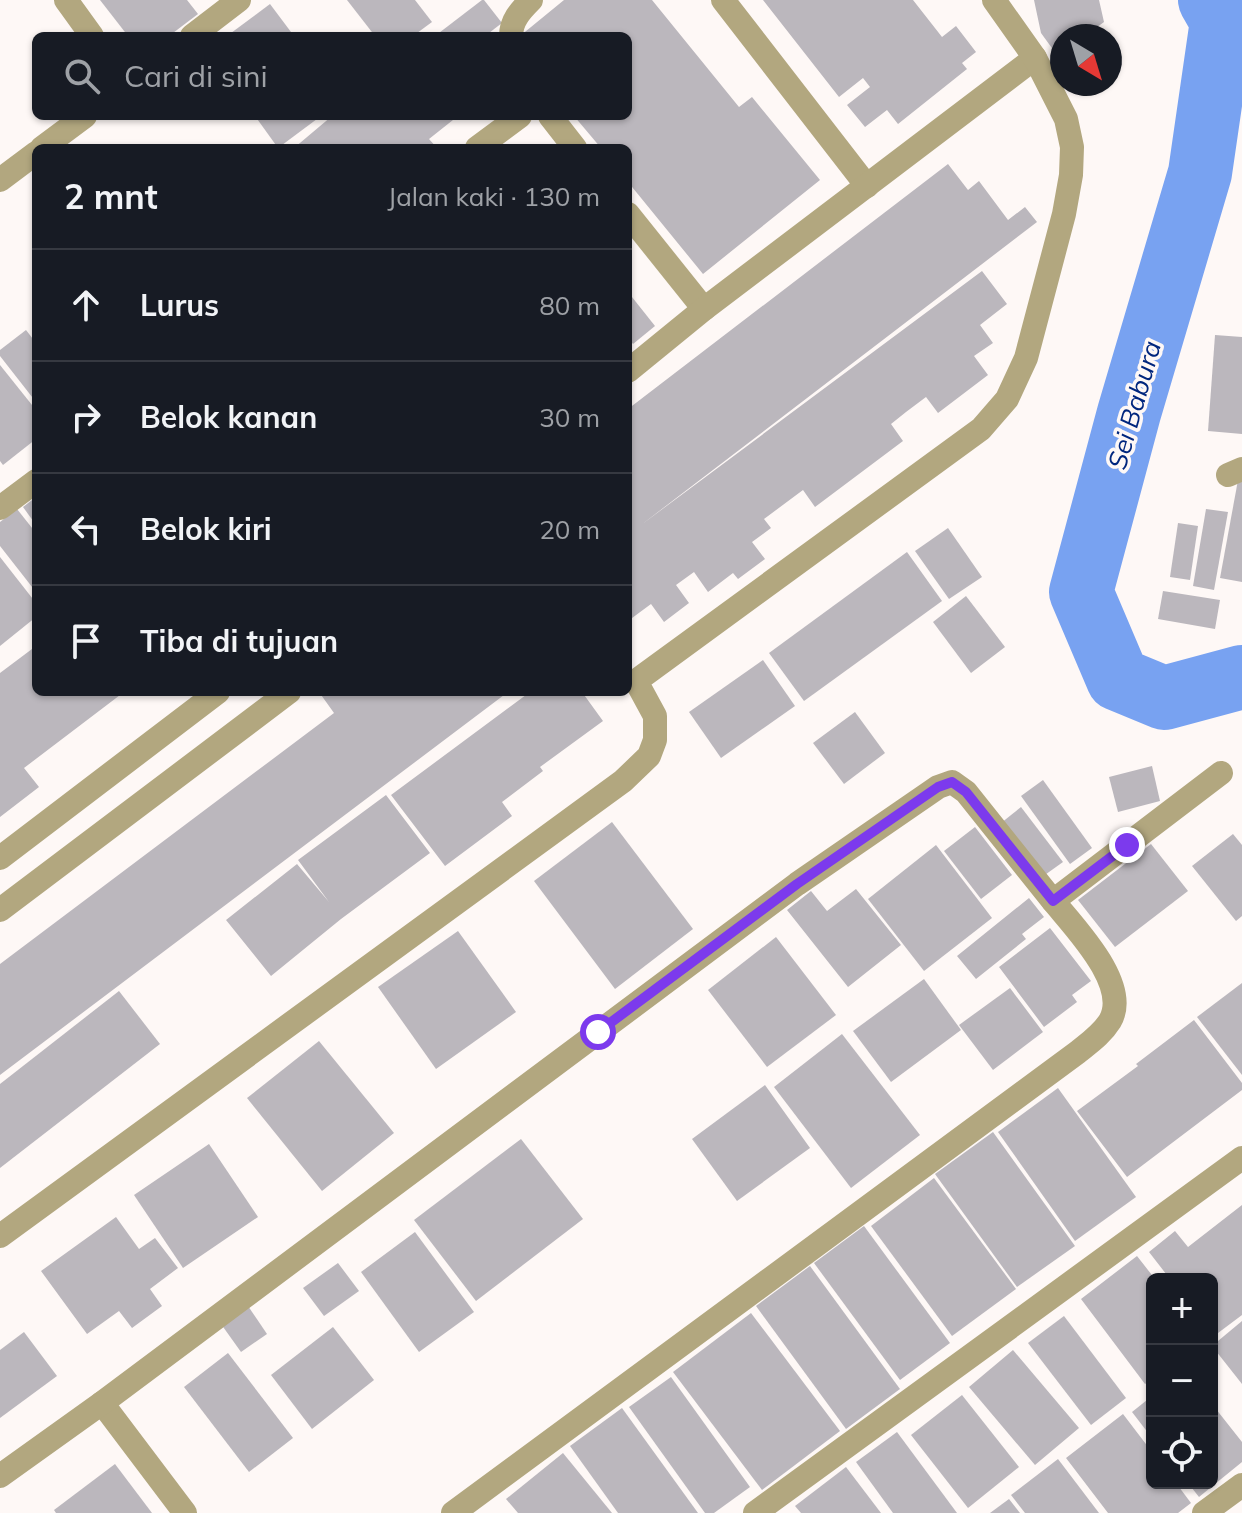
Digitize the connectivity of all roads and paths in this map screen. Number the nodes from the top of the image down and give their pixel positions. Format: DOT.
graph roads {
  1 [pos="66,0"];
  2 [pos="239,0"];
  3 [pos="531,0"];
  4 [pos="723,0"];
  5 [pos="994,0"];
  6 [pos="89,32"];
  7 [pos="197,32"];
  8 [pos="511,32"];
  9 [pos="1035,58"];
  10 [pos="80,120"];
  11 [pos="515,120"];
  12 [pos="553,120"];
  13 [pos="47,144"];
  14 [pos="482,144"];
  15 [pos="572,144"];
  16 [pos="32,156"];
  17 [pos="0,180"];
  18 [pos="867,186"];
  19 [pos="632,219"];
  20 [pos="704,309"];
  21 [pos="632,368"];
  22 [pos="32,484"];
  23 [pos="0,508"];
  24 [pos="632,676"];
  25 [pos="213,696"];
  26 [pos="284,696"];
  27 [pos="1221,773"];
  28 [pos="0,858"];
  29 [pos="1053,901"];
  30 [pos="0,910"];
  31 [pos="1242,1158"];
  32 [pos="0,1236"];
  33 [pos="102,1403"];
  34 [pos="0,1476"];
  35 [pos="1242,1485"];
  36 [pos="766,1510"];
  37 [pos="185,1513"];
  38 [pos="453,1513"];
  39 [pos="1204,1513"];
  1 -- 6 [label="street"];
  2 -- 7 [label="street"];
  3 -- 8 [label="street"];
  4 -- 18 [label="street"];
  5 -- 9 [label="street"];
  9 -- 18 [label="street"];
  9 -- 24 [label="street"];
  10 -- 13 [label="street"];
  11 -- 14 [label="street"];
  12 -- 15 [label="street"];
  16 -- 17 [label="street"];
  18 -- 20 [label="street"];
  19 -- 20 [label="street"];
  20 -- 21 [label="street"];
  22 -- 23 [label="street"];
  24 -- 32 [label="street"];
  25 -- 28 [label="street"];
  26 -- 30 [label="street"];
  27 -- 29 [label="street"];
  29 -- 33 [label="street"];
  29 -- 38 [label="street"];
  31 -- 36 [label="street"];
  33 -- 34 [label="street"];
  33 -- 37 [label="street"];
  35 -- 39 [label="street"];
}
